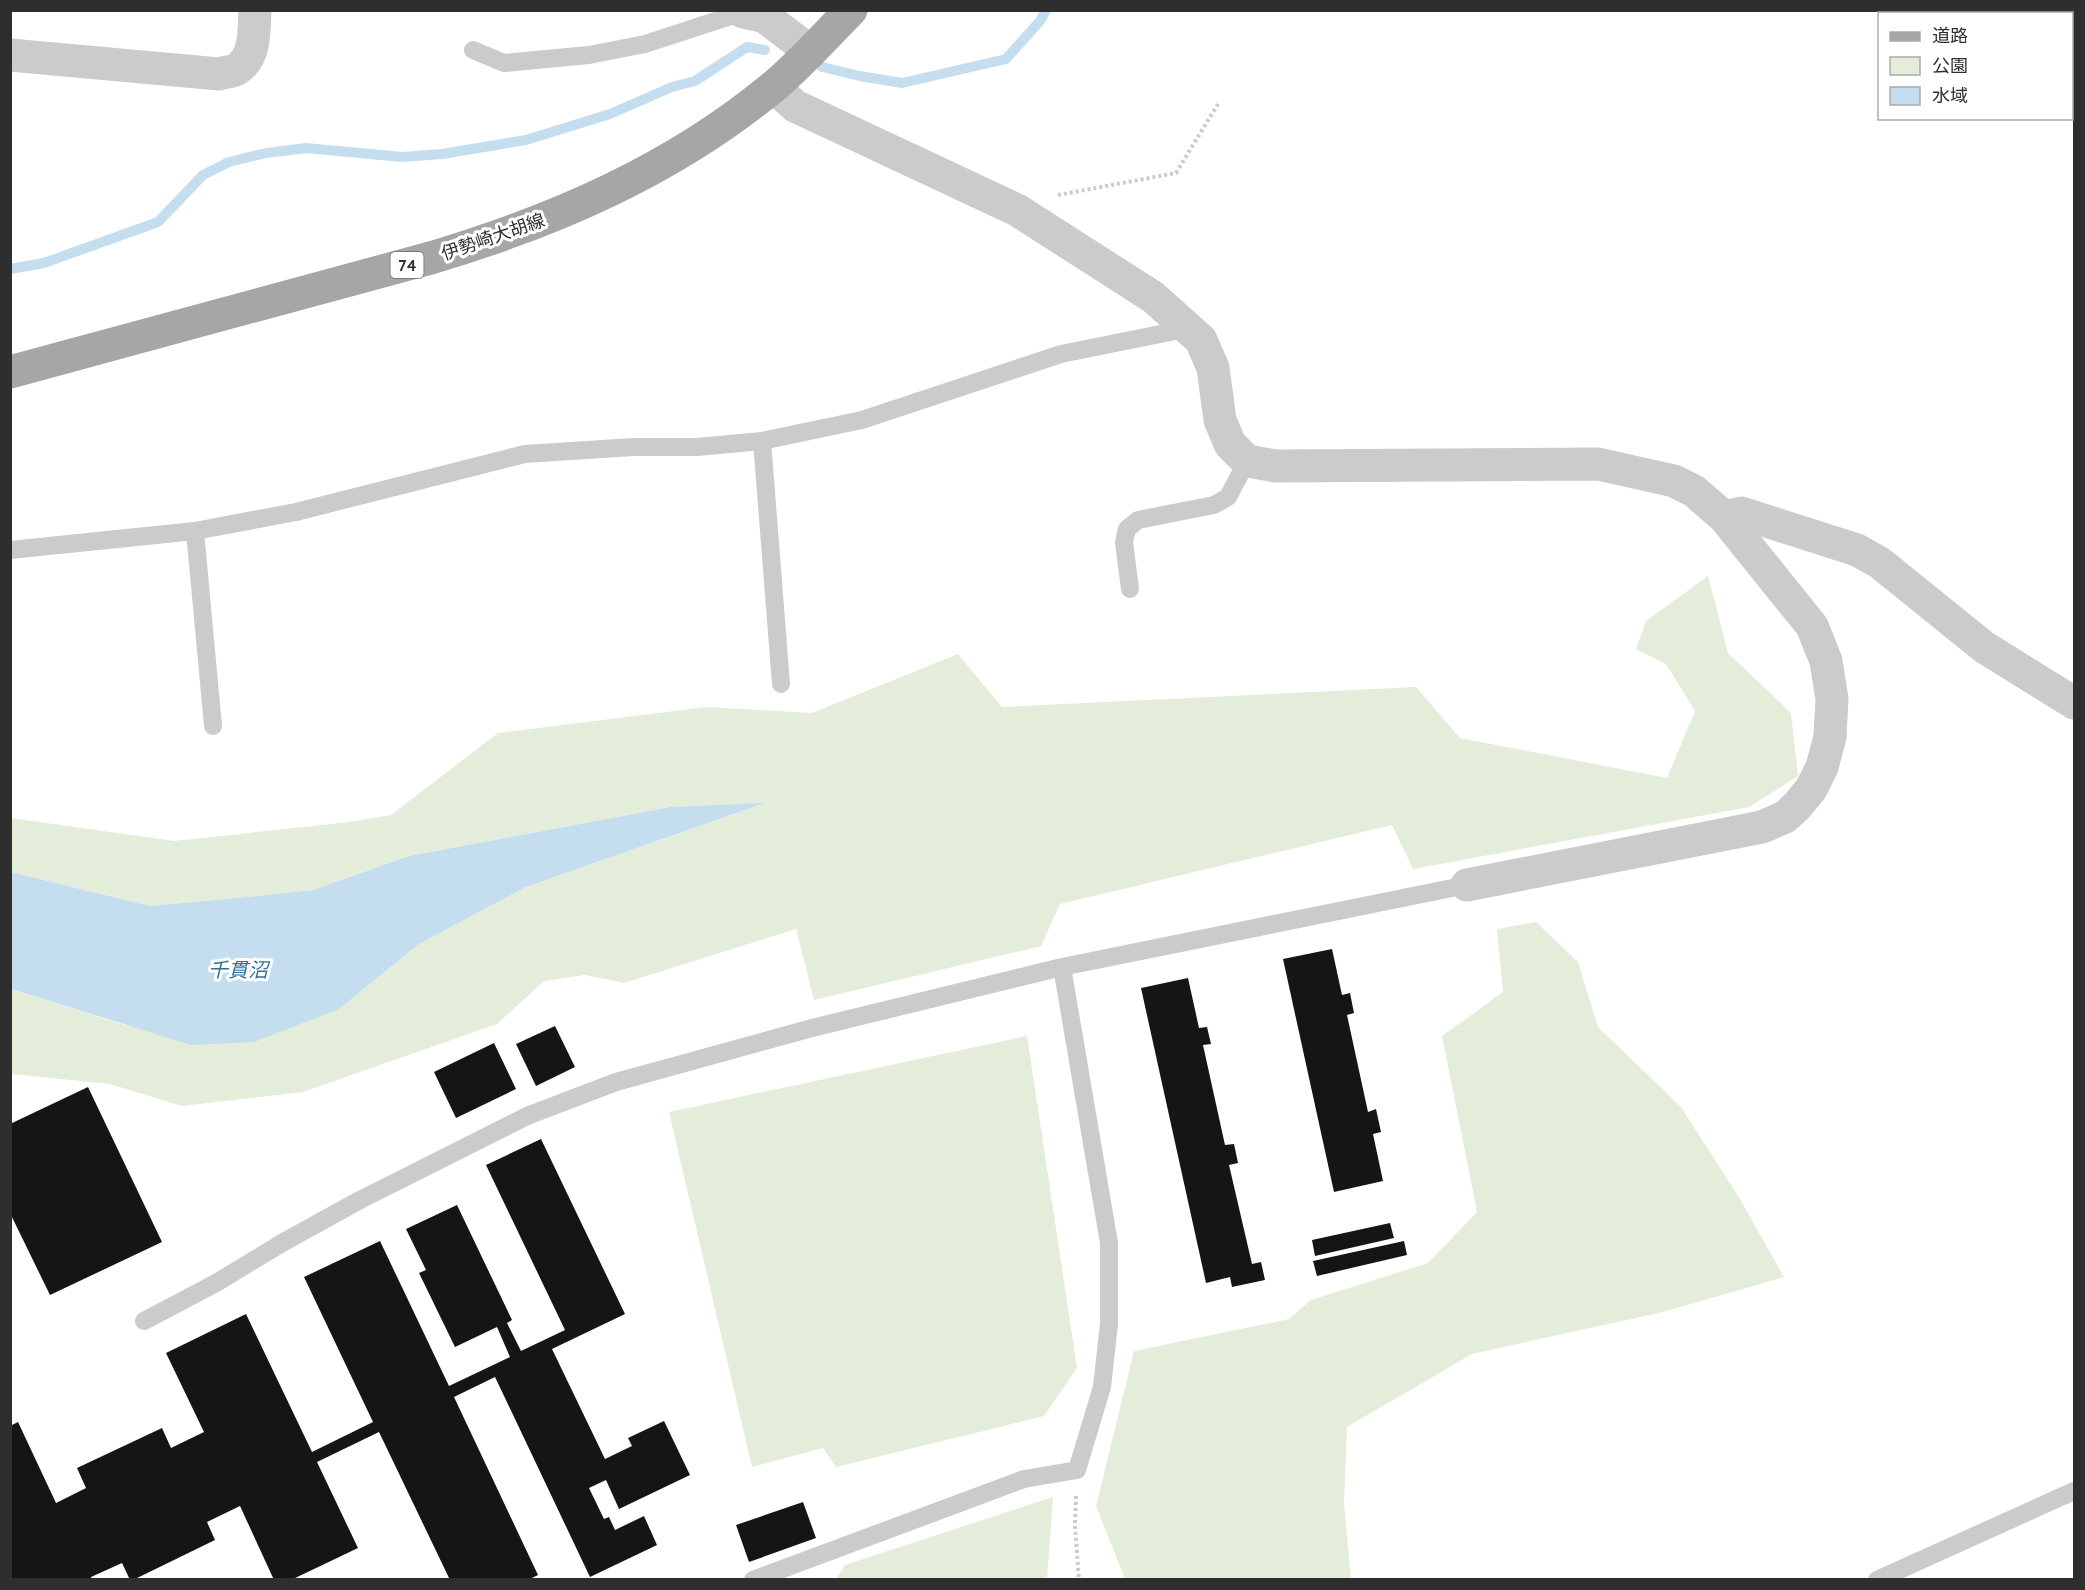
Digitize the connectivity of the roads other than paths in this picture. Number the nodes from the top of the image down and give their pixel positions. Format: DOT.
graph roads {
  1 [pos="255,10"];
  2 [pos="851,10"];
  3 [pos="743,12"];
  4 [pos="473,50"];
  5 [pos="811,52"];
  6 [pos="10,55"];
  7 [pos="774,87"];
  8 [pos="1190,328"];
  9 [pos="10,372"];
  10 [pos="762,441"];
  11 [pos="1247,461"];
  12 [pos="1724,517"];
  13 [pos="195,531"];
  14 [pos="10,550"];
  15 [pos="1130,590"];
  16 [pos="781,684"];
  17 [pos="2074,703"];
  18 [pos="213,726"];
  19 [pos="1467,885"];
  20 [pos="1062,967"];
  21 [pos="144,1321"];
  22 [pos="2074,1491"];
  23 [pos="753,1580"];
  24 [pos="1877,1580"];
  1 -- 6 [label="street"];
  2 -- 5 [label="main road, 伊勢崎大胡線 / 74"];
  3 -- 4 [label="lane"];
  3 -- 5 [label="street"];
  5 -- 7 [label="main road, 伊勢崎大胡線 / 74"];
  7 -- 8 [label="street"];
  7 -- 9 [label="main road, 伊勢崎大胡線 / 74"];
  8 -- 10 [label="lane"];
  8 -- 11 [label="street"];
  10 -- 13 [label="lane"];
  10 -- 16 [label="lane"];
  11 -- 12 [label="street"];
  11 -- 15 [label="lane"];
  12 -- 17 [label="street"];
  12 -- 19 [label="street"];
  13 -- 14 [label="lane"];
  13 -- 18 [label="lane"];
  19 -- 20 [label="lane"];
  20 -- 21 [label="lane"];
  20 -- 23 [label="lane"];
  22 -- 24 [label="lane"];
}
